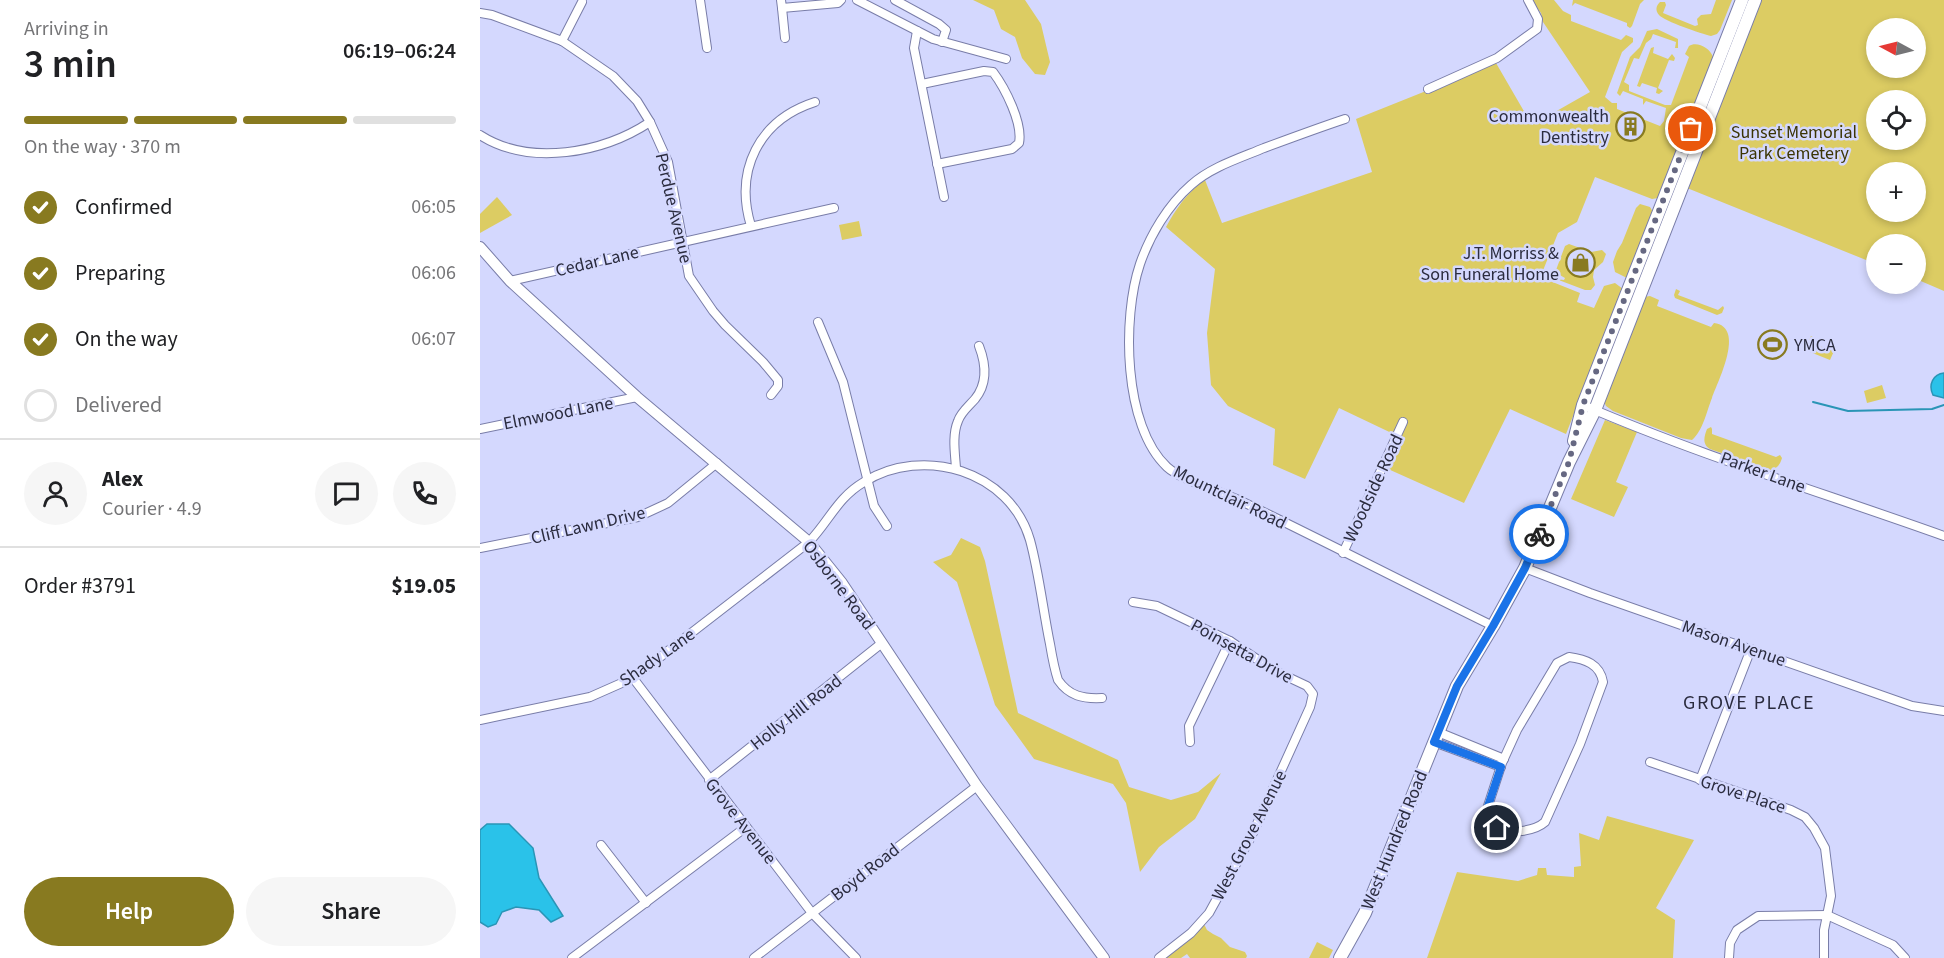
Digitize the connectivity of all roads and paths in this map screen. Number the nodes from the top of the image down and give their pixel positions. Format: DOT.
graph roads {
  1 [pos="700,0"];
  2 [pos="841,0"];
  3 [pos="857,0"];
  4 [pos="895,0"];
  5 [pos="1528,0"];
  6 [pos="1742,0"];
  7 [pos="1755,0"];
  8 [pos="582,2"];
  9 [pos="782,4"];
  10 [pos="480,13"];
  11 [pos="916,31"];
  12 [pos="785,38"];
  13 [pos="562,41"];
  14 [pos="942,42"];
  15 [pos="707,48"];
  16 [pos="994,56"];
  17 [pos="1006,59"];
  18 [pos="989,71"];
  19 [pos="921,84"];
  20 [pos="1428,89"];
  21 [pos="815,102"];
  22 [pos="1345,119"];
  23 [pos="650,122"];
  24 [pos="480,135"];
  25 [pos="937,164"];
  26 [pos="944,197"];
  27 [pos="834,208"];
  28 [pos="751,226"];
  29 [pos="684,241"];
  30 [pos="480,247"];
  31 [pos="510,281"];
  32 [pos="818,322"];
  33 [pos="979,346"];
  34 [pos="771,395"];
  35 [pos="637,397"];
  36 [pos="1583,405"];
  37 [pos="1595,410"];
  38 [pos="1403,422"];
  39 [pos="480,429"];
  40 [pos="1569,462"];
  41 [pos="717,463"];
  42 [pos="956,468"];
  43 [pos="867,480"];
  44 [pos="887,526"];
  45 [pos="1944,536"];
  46 [pos="809,542"];
  47 [pos="480,548"];
  48 [pos="1343,553"];
  49 [pos="1525,568"];
  50 [pos="1133,602"];
  51 [pos="1493,626"];
  52 [pos="1230,640"];
  53 [pos="882,643"];
  54 [pos="1751,649"];
  55 [pos="633,678"];
  56 [pos="1313,694"];
  57 [pos="1102,698"];
  58 [pos="1944,711"];
  59 [pos="480,720"];
  60 [pos="1436,737"];
  61 [pos="1190,742"];
  62 [pos="1650,762"];
  63 [pos="1503,763"];
  64 [pos="709,780"];
  65 [pos="1700,780"];
  66 [pos="977,786"];
  67 [pos="746,827"];
  68 [pos="601,845"];
  69 [pos="646,903"];
  70 [pos="812,913"];
  71 [pos="1827,915"];
  72 [pos="572,958"];
  73 [pos="754,958"];
  74 [pos="856,958"];
  75 [pos="1104,958"];
  76 [pos="1159,958"];
  77 [pos="1340,958"];
  78 [pos="1729,958"];
  79 [pos="1824,958"];
  80 [pos="1905,958"];
  1 -- 15 [label="street"];
  2 -- 9 [label="street"];
  3 -- 11 [label="street"];
  4 -- 14 [label="street"];
  5 -- 20 [label="street"];
  6 -- 36 [label="main road, West Hundred Road"];
  7 -- 37 [label="main road, West Hundred Road"];
  8 -- 13 [label="street"];
  9 -- 12 [label="street"];
  10 -- 13 [label="street, Perdue Avenue"];
  11 -- 14 [label="street"];
  11 -- 19 [label="street"];
  13 -- 23 [label="street, Perdue Avenue"];
  14 -- 16 [label="street"];
  16 -- 17 [label="street"];
  16 -- 18 [label="street"];
  18 -- 19 [label="street"];
  18 -- 25 [label="street"];
  19 -- 25 [label="street"];
  21 -- 28 [label="street"];
  22 -- 48 [label="street, Mountclair Road"];
  23 -- 24 [label="street"];
  23 -- 29 [label="street, Perdue Avenue"];
  25 -- 26 [label="street"];
  27 -- 28 [label="street, Cedar Lane"];
  28 -- 29 [label="street, Cedar Lane"];
  29 -- 31 [label="street, Cedar Lane"];
  29 -- 34 [label="street, Perdue Avenue"];
  30 -- 31 [label="street, Osborne Road"];
  31 -- 35 [label="street, Osborne Road"];
  32 -- 43 [label="street"];
  33 -- 42 [label="street"];
  35 -- 39 [label="street, Elmwood Lane"];
  35 -- 41 [label="street, Osborne Road"];
  36 -- 37 [label="street, Parker Lane"];
  36 -- 40 [label="main road, West Hundred Road"];
  37 -- 40 [label="main road, West Hundred Road"];
  37 -- 45 [label="street, Parker Lane"];
  38 -- 48 [label="street, Woodside Road"];
  40 -- 49 [label="main road, West Hundred Road"];
  41 -- 46 [label="street, Osborne Road"];
  41 -- 47 [label="street, Cliff Lawn Drive"];
  42 -- 43 [label="street, Shady Lane"];
  42 -- 57 [label="street"];
  43 -- 44 [label="street"];
  43 -- 46 [label="street, Shady Lane"];
  46 -- 53 [label="street, Osborne Road"];
  46 -- 55 [label="street, Shady Lane"];
  48 -- 51 [label="street, Mountclair Road"];
  49 -- 51 [label="main road, West Hundred Road"];
  49 -- 54 [label="street, Mason Avenue"];
  50 -- 52 [label="street, Poinsetta Drive"];
  51 -- 60 [label="main road, West Hundred Road"];
  52 -- 56 [label="street, Poinsetta Drive"];
  52 -- 61 [label="street"];
  53 -- 64 [label="street, Holly Hill Road"];
  53 -- 66 [label="street, Osborne Road"];
  54 -- 58 [label="street, Mason Avenue"];
  54 -- 65 [label="street"];
  55 -- 59 [label="street, Shady Lane"];
  55 -- 64 [label="street, Grove Avenue"];
  56 -- 76 [label="street, West Grove Avenue"];
  60 -- 63 [label="street"];
  60 -- 77 [label="main road, West Hundred Road"];
  62 -- 65 [label="street, Grove Place"];
  63 -- 63 [label="street"];
  64 -- 67 [label="street, Grove Avenue"];
  65 -- 71 [label="street, Grove Place"];
  66 -- 70 [label="street, Boyd Road"];
  66 -- 75 [label="street, Osborne Road"];
  67 -- 69 [label="street"];
  67 -- 70 [label="street, Grove Avenue"];
  68 -- 69 [label="street"];
  69 -- 72 [label="street"];
  70 -- 73 [label="street, Boyd Road"];
  70 -- 74 [label="street, Grove Avenue"];
  71 -- 78 [label="street"];
  71 -- 79 [label="street, Grove Place"];
  71 -- 80 [label="street"];
}
